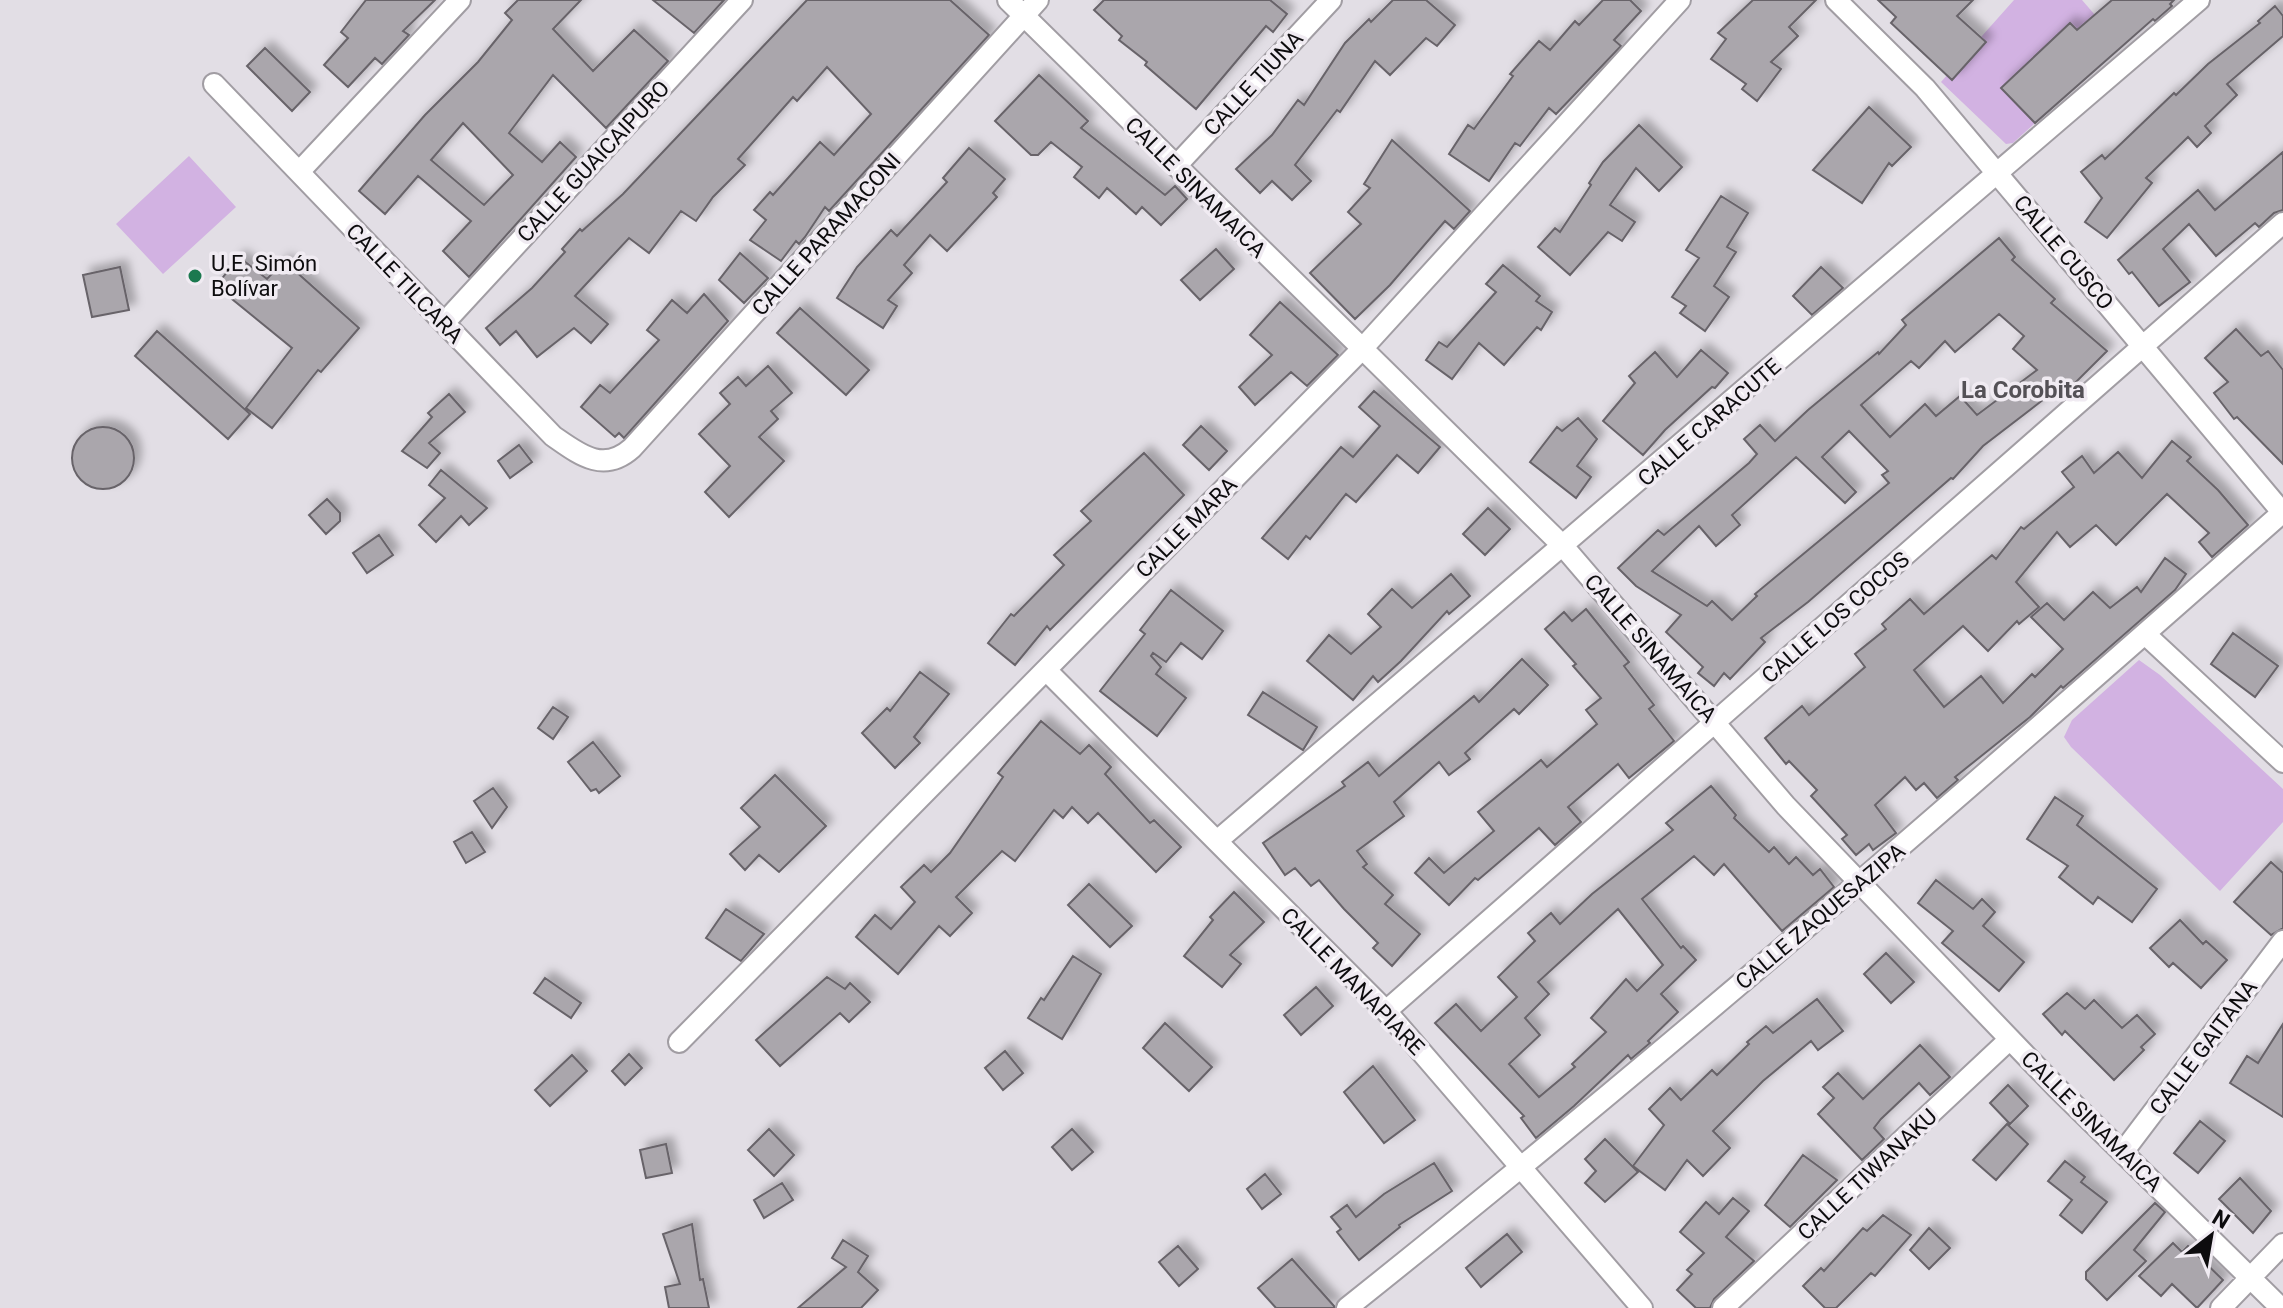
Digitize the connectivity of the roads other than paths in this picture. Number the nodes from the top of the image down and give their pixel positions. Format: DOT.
graph roads {
  1 [pos="460,0"];
  2 [pos="742,0"];
  3 [pos="1008,0"];
  4 [pos="1038,0"];
  5 [pos="1331,0"];
  6 [pos="1680,0"];
  7 [pos="1836,0"];
  8 [pos="2199,0"];
  9 [pos="1024,16"];
  10 [pos="214,84"];
  11 [pos="1176,166"];
  12 [pos="299,172"];
  13 [pos="1998,174"];
  14 [pos="2283,223"];
  15 [pos="444,323"];
  16 [pos="2144,347"];
  17 [pos="1361,350"];
  18 [pos="609,461"];
  19 [pos="2283,512"];
  20 [pos="1563,546"];
  21 [pos="2145,634"];
  22 [pos="1046,670"];
  23 [pos="1715,723"];
  24 [pos="2283,762"];
  25 [pos="1217,841"];
  26 [pos="1860,883"];
  27 [pos="2283,941"];
  28 [pos="1386,1011"];
  29 [pos="2010,1039"];
  30 [pos="679,1042"];
  31 [pos="2123,1152"];
  32 [pos="1521,1169"];
  33 [pos="2283,1244"];
  34 [pos="2251,1278"];
  35 [pos="1347,1308"];
  36 [pos="1642,1308"];
  37 [pos="1723,1308"];
  38 [pos="2221,1308"];
  39 [pos="2281,1308"];
  1 -- 12 [label="street"];
  2 -- 15 [label="street, CALLE GUAICAIPURO"];
  3 -- 9 [label="street, CALLE SINAMAICA"];
  4 -- 9 [label="street, CALLE PARAMACONI"];
  5 -- 11 [label="street, CALLE TIUNA"];
  6 -- 17 [label="street, CALLE MARA"];
  7 -- 13 [label="street, CALLE CUSCO"];
  8 -- 13 [label="street, CALLE CARACUTE"];
  9 -- 11 [label="street, CALLE SINAMAICA"];
  9 -- 18 [label="street, CALLE PARAMACONI"];
  10 -- 12 [label="street, CALLE TILCARA"];
  11 -- 17 [label="street, CALLE SINAMAICA"];
  12 -- 15 [label="street, CALLE TILCARA"];
  13 -- 16 [label="street, CALLE CUSCO"];
  13 -- 20 [label="street, CALLE CARACUTE"];
  14 -- 16 [label="street, CALLE LOS COCOS"];
  15 -- 18 [label="street, CALLE TILCARA"];
  16 -- 19 [label="street, CALLE CUSCO"];
  16 -- 23 [label="street, CALLE LOS COCOS"];
  17 -- 20 [label="street, CALLE SINAMAICA"];
  17 -- 22 [label="street, CALLE MARA"];
  19 -- 21 [label="street, CALLE ZAQUESAZIPA"];
  20 -- 23 [label="street, CALLE SINAMAICA"];
  20 -- 25 [label="street, CALLE CARACUTE"];
  21 -- 24 [label="street"];
  21 -- 26 [label="street, CALLE ZAQUESAZIPA"];
  22 -- 25 [label="street, CALLE MANAPIARE"];
  22 -- 30 [label="street, CALLE MARA"];
  23 -- 26 [label="street, CALLE SINAMAICA"];
  23 -- 28 [label="street, CALLE LOS COCOS"];
  25 -- 28 [label="street, CALLE MANAPIARE"];
  26 -- 29 [label="street, CALLE SINAMAICA"];
  26 -- 32 [label="street, CALLE ZAQUESAZIPA"];
  27 -- 31 [label="street, CALLE GAITANA"];
  28 -- 32 [label="street, CALLE MANAPIARE"];
  29 -- 31 [label="street, CALLE SINAMAICA"];
  29 -- 37 [label="street, CALLE TIWANAKU"];
  31 -- 34 [label="street, CALLE SINAMAICA"];
  32 -- 35 [label="street, CALLE ZAQUESAZIPA"];
  32 -- 36 [label="street, CALLE MANAPIARE"];
  33 -- 34 [label="street"];
  34 -- 38 [label="street"];
  34 -- 39 [label="street, CALLE SINAMAICA"];
}
